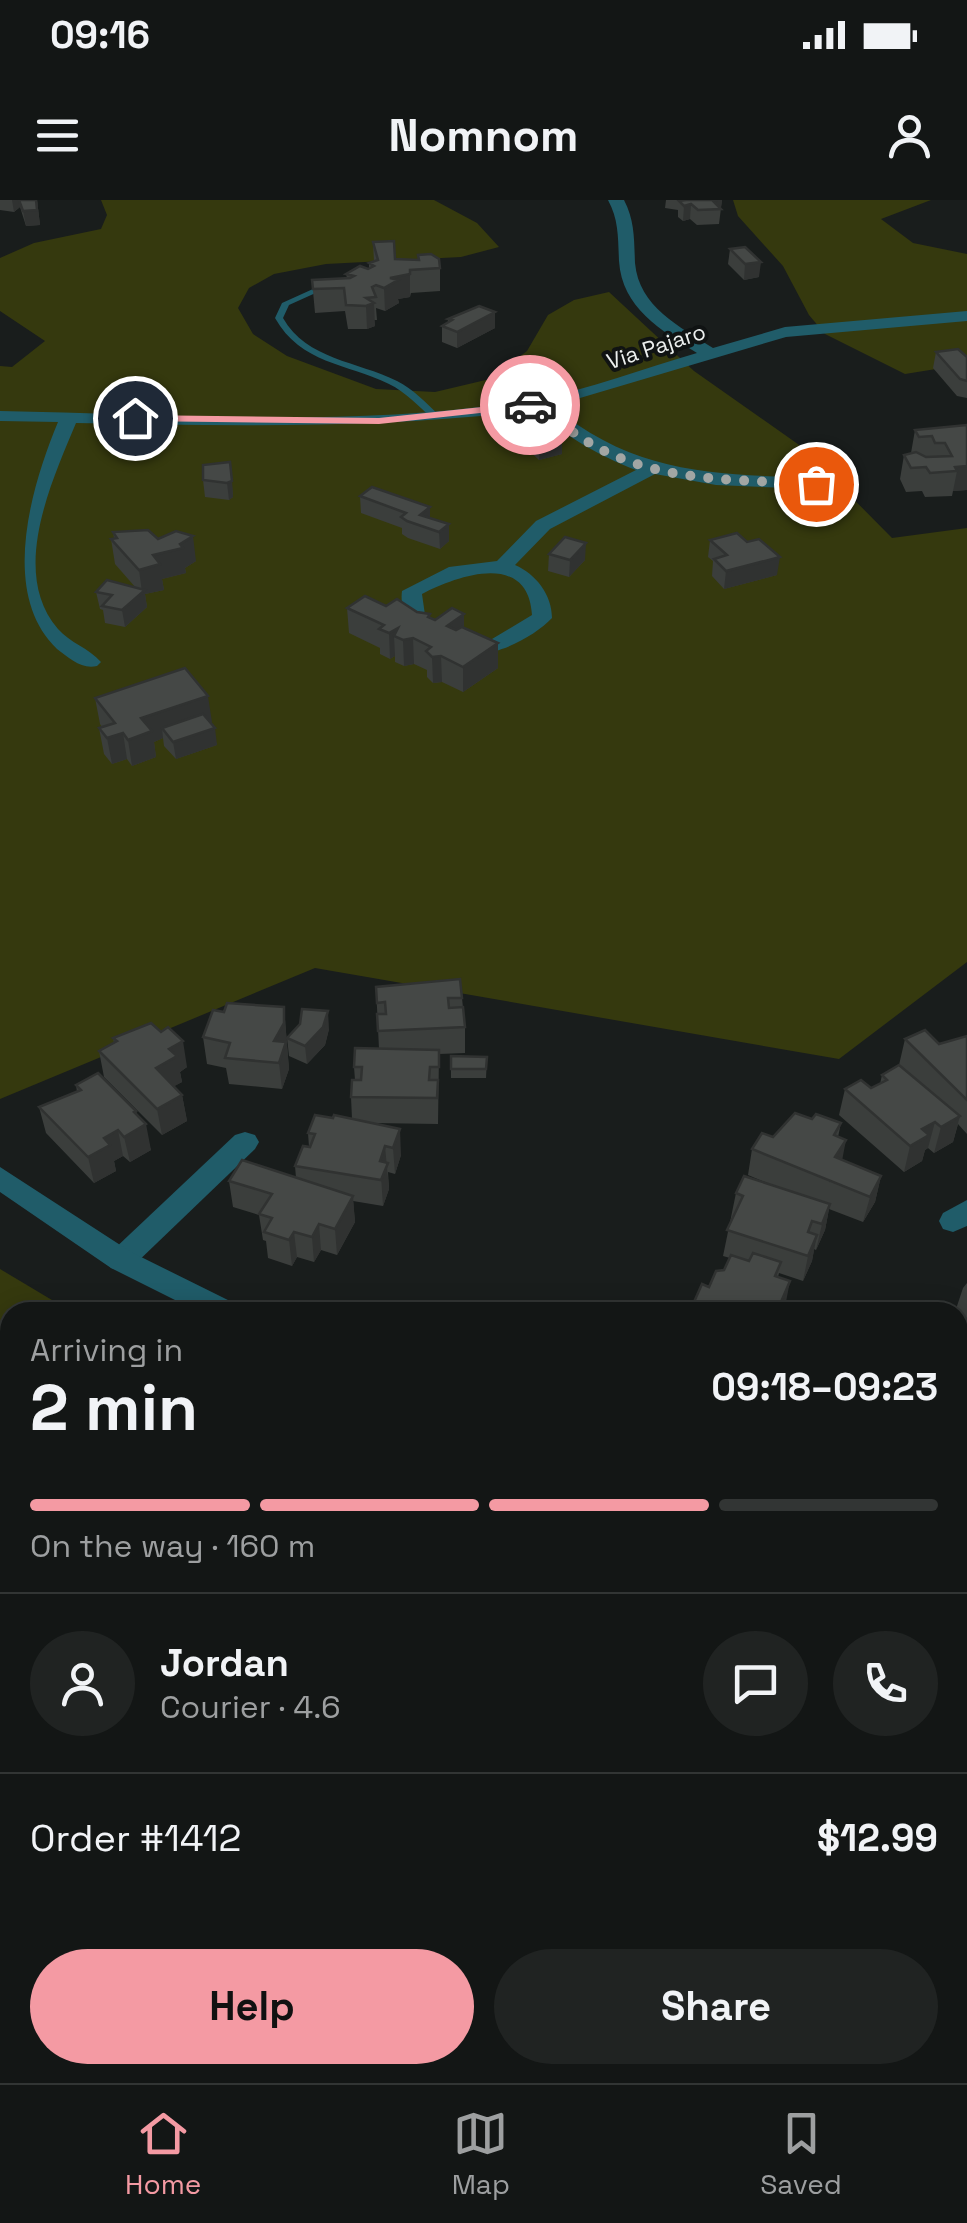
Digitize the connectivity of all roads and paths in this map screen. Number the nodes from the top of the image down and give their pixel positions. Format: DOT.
graph roads {
  1 [pos="616,200"];
  2 [pos="316,291"];
  3 [pos="967,316"];
  4 [pos="710,352"];
  5 [pos="540,404"];
  6 [pos="0,416"];
  7 [pos="70,416"];
  8 [pos="436,416"];
  9 [pos="649,470"];
  10 [pos="836,484"];
  11 [pos="504,565"];
  12 [pos="90,662"];
  13 [pos="245,1142"];
  14 [pos="0,1178"];
  15 [pos="121,1260"];
  16 [pos="205,1302"];
  1 -- 4 [label="street"];
  2 -- 8 [label="lane"];
  3 -- 4 [label="street, Via Pajaro"];
  4 -- 5 [label="street, Via Pajaro"];
  5 -- 8 [label="street, Via Pajaro"];
  5 -- 9 [label="street"];
  6 -- 7 [label="street, Via Pajaro"];
  7 -- 8 [label="street, Via Pajaro"];
  7 -- 12 [label="street"];
  9 -- 10 [label="street"];
  9 -- 11 [label="street"];
  11 -- 11 [label="street"];
  13 -- 15 [label="street"];
  14 -- 15 [label="street"];
  15 -- 16 [label="street"];
}
